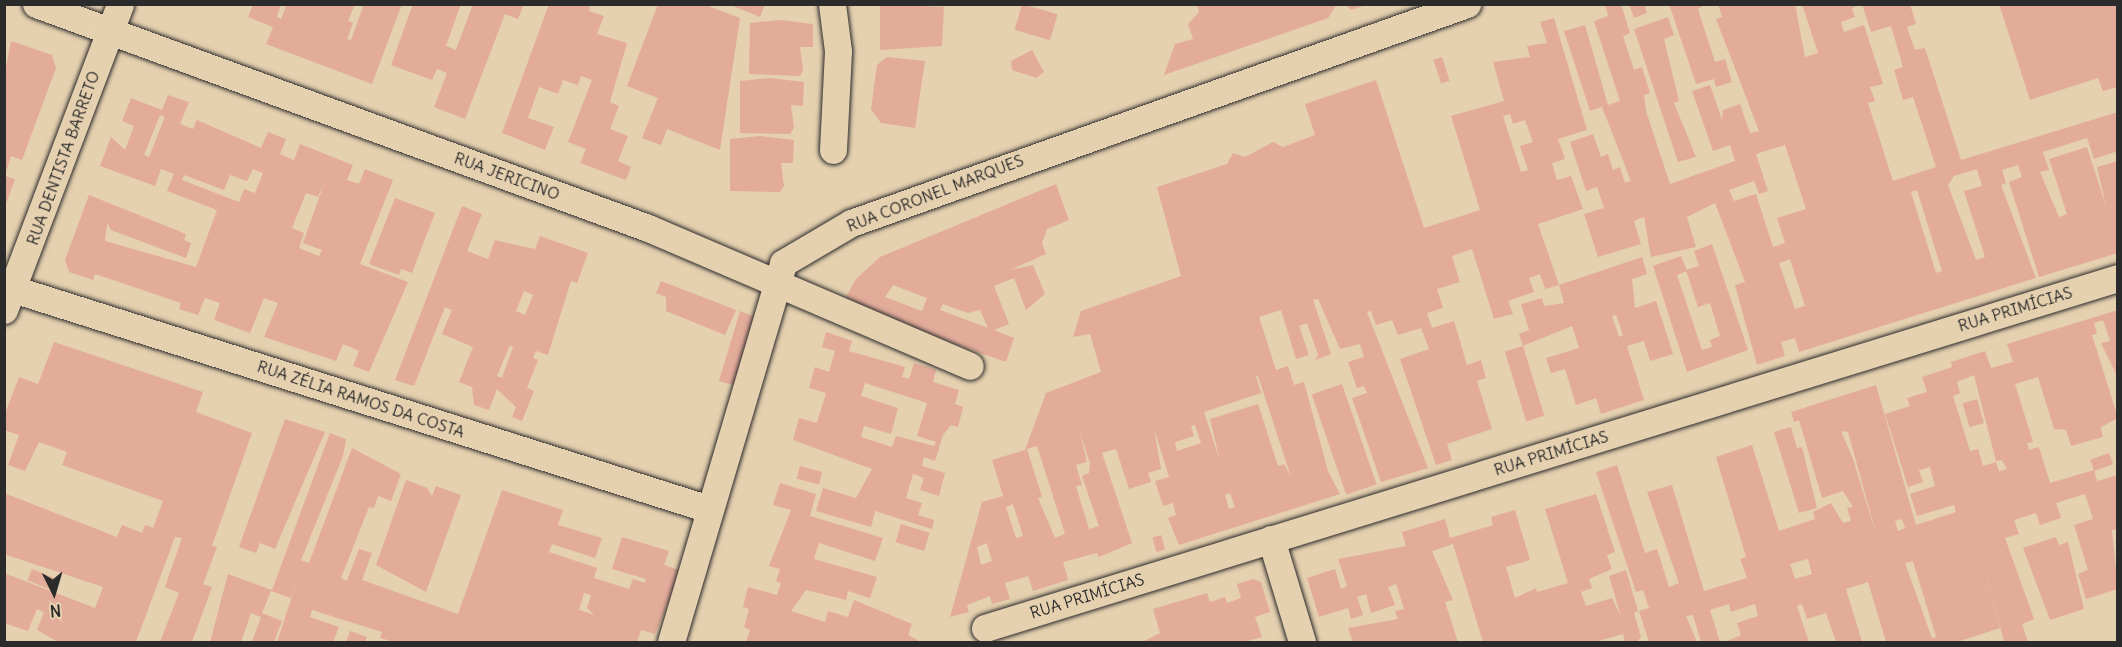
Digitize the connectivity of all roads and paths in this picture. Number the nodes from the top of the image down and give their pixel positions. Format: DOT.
graph roads {
  1 [pos="36,4"];
  2 [pos="832,4"];
  3 [pos="1467,4"];
  4 [pos="115,17"];
  5 [pos="833,150"];
  6 [pos="2118,278"];
  7 [pos="775,282"];
  8 [pos="9,300"];
  9 [pos="970,366"];
  10 [pos="709,509"];
  11 [pos="1271,539"];
  12 [pos="985,628"];
  13 [pos="670,642"];
  14 [pos="1302,642"];
  1 -- 4 [label="street, RUA JERICINO"];
  2 -- 5 [label="street"];
  3 -- 7 [label="street, RUA CORONEL MARQUES"];
  4 -- 7 [label="street, RUA JERICINO"];
  4 -- 8 [label="street, RUA DENTISTA BARRETO"];
  6 -- 11 [label="street, RUA PRIMÍCIAS"];
  7 -- 9 [label="street, RUA JERICINO"];
  7 -- 10 [label="street, RUA CORONEL MARQUES"];
  8 -- 10 [label="street, RUA ZÉLIA RAMOS DA COSTA"];
  10 -- 13 [label="street, RUA CORONEL MARQUES"];
  11 -- 12 [label="street, RUA PRIMÍCIAS"];
  11 -- 14 [label="street"];
}
